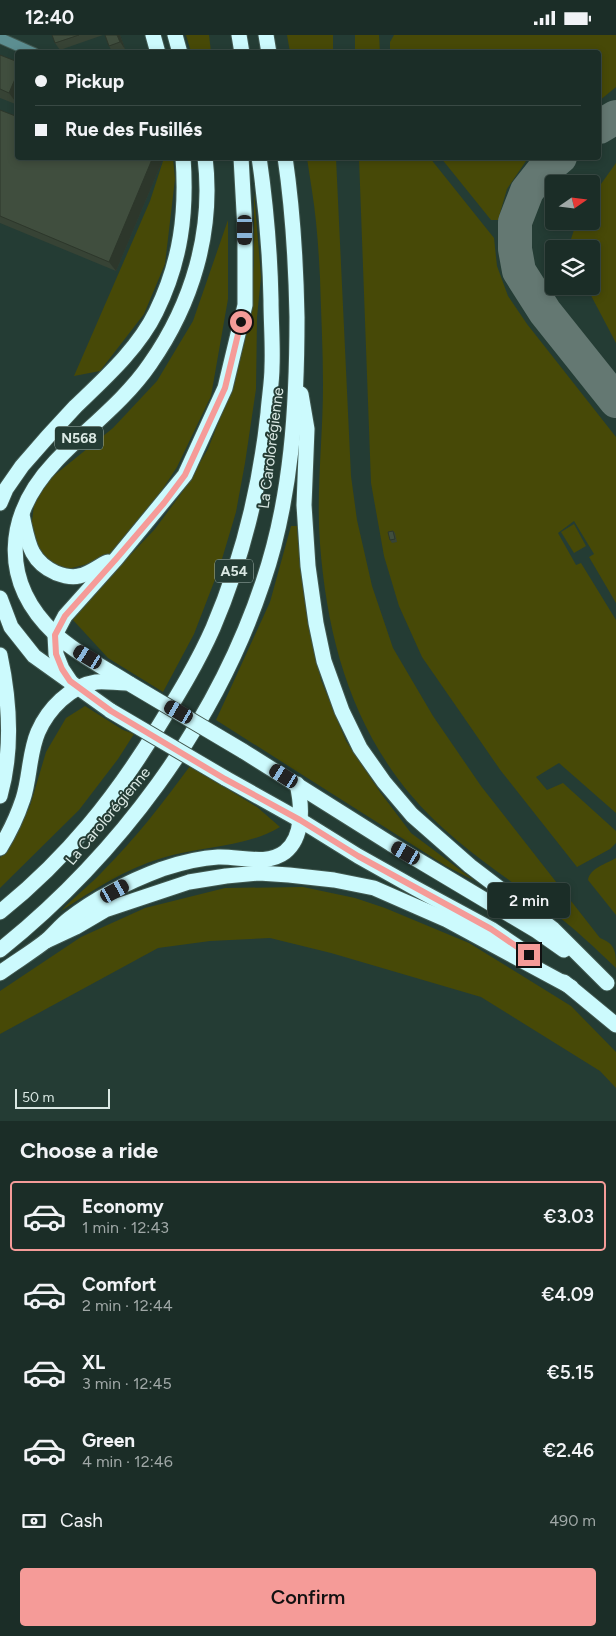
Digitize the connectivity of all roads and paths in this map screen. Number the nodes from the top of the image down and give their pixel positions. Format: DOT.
graph roads {
  1 [pos="153,35"];
  2 [pos="175,35"];
  3 [pos="239,35"];
  4 [pos="266,35"];
  5 [pos="0,38"];
  6 [pos="27,50"];
  7 [pos="157,50"];
  8 [pos="179,50"];
  9 [pos="242,50"];
  10 [pos="268,50"];
  11 [pos="183,160"];
  12 [pos="205,160"];
  13 [pos="240,160"];
  14 [pos="259,160"];
  15 [pos="285,160"];
  16 [pos="297,369"];
  17 [pos="0,503"];
  18 [pos="21,511"];
  19 [pos="116,559"];
  20 [pos="0,598"];
  21 [pos="55,635"];
  22 [pos="0,655"];
  23 [pos="75,684"];
  24 [pos="130,684"];
  25 [pos="297,784"];
  26 [pos="0,796"];
  27 [pos="300,820"];
  28 [pos="0,847"];
  29 [pos="0,912"];
  30 [pos="46,941"];
  31 [pos="0,950"];
  32 [pos="0,973"];
  33 [pos="571,987"];
  34 [pos="612,987"];
  35 [pos="616,1025"];
  1 -- 7 [label="highway"];
  2 -- 8 [label="highway"];
  3 -- 9 [label="highway"];
  4 -- 10 [label="highway"];
  5 -- 6 [label="street"];
  11 -- 17 [label="highway, N568"];
  12 -- 18 [label="highway, N568"];
  13 -- 19 [label="highway"];
  14 -- 29 [label="highway, La Carolorégienne / A54"];
  15 -- 16 [label="highway, La Carolorégienne / A54"];
  16 -- 31 [label="highway, La Carolorégienne / A54"];
  16 -- 34 [label="highway"];
  18 -- 19 [label="highway"];
  18 -- 21 [label="highway, N568"];
  19 -- 21 [label="highway"];
  20 -- 23 [label="highway"];
  21 -- 23 [label="highway"];
  21 -- 24 [label="highway, N568"];
  22 -- 26 [label="highway"];
  23 -- 24 [label="highway"];
  23 -- 27 [label="highway, bridge"];
  23 -- 28 [label="highway"];
  24 -- 25 [label="highway, N568, bridge"];
  25 -- 27 [label="highway"];
  25 -- 34 [label="highway, N568"];
  27 -- 30 [label="highway"];
  27 -- 33 [label="highway"];
  30 -- 32 [label="highway"];
  30 -- 33 [label="highway"];
  33 -- 35 [label="highway"];
}
